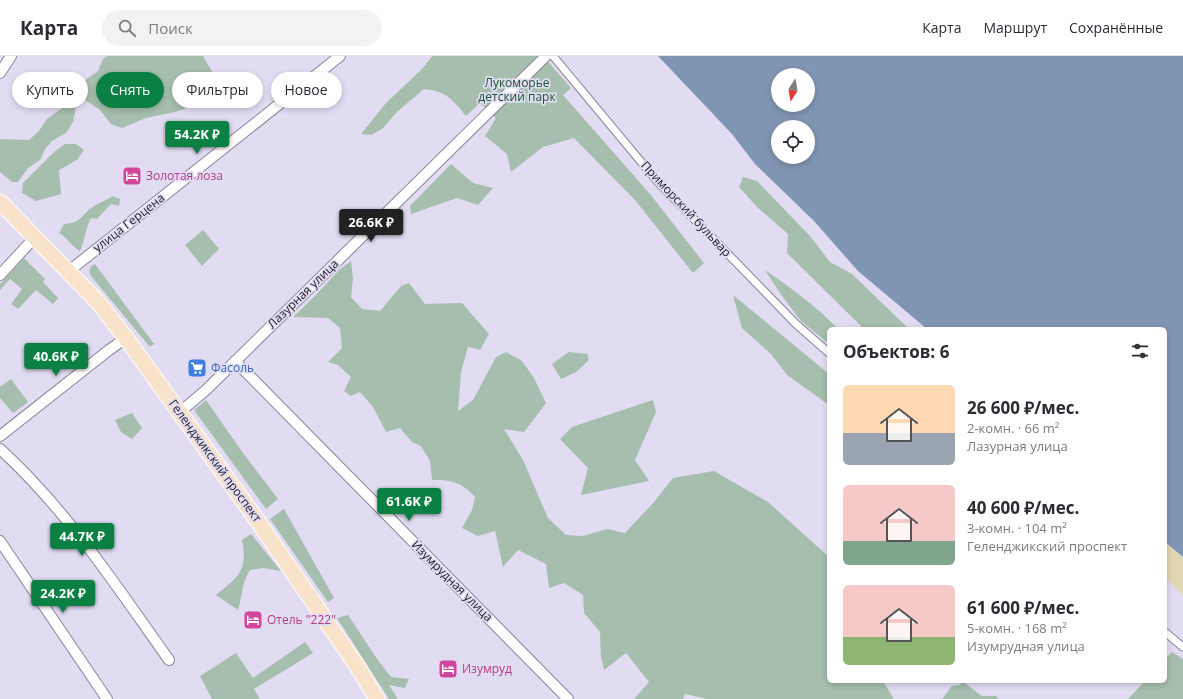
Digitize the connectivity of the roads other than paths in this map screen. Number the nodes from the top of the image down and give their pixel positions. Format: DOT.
graph roads {
  1 [pos="11,56"];
  2 [pos="340,56"];
  3 [pos="546,56"];
  4 [pos="554,56"];
  5 [pos="0,73"];
  6 [pos="0,202"];
  7 [pos="35,237"];
  8 [pos="69,271"];
  9 [pos="0,276"];
  10 [pos="126,338"];
  11 [pos="827,351"];
  12 [pos="235,361"];
  13 [pos="180,412"];
  14 [pos="0,436"];
  15 [pos="0,449"];
  16 [pos="0,541"];
  17 [pos="1167,634"];
  18 [pos="1183,647"];
  19 [pos="169,660"];
  20 [pos="107,699"];
  21 [pos="377,699"];
  22 [pos="568,699"];
  1 -- 5 [label="street"];
  2 -- 8 [label="street, улица Герцена"];
  3 -- 12 [label="street, Лазурная улица"];
  4 -- 11 [label="street, Приморский бульвар"];
  6 -- 7 [label="main road, Геленджикский проспект"];
  7 -- 8 [label="main road, Геленджикский проспект"];
  7 -- 9 [label="street"];
  8 -- 10 [label="main road, Геленджикский проспект"];
  10 -- 13 [label="main road, Геленджикский проспект"];
  10 -- 14 [label="street"];
  12 -- 13 [label="street, Лазурная улица"];
  12 -- 22 [label="street, Изумрудная улица"];
  13 -- 21 [label="main road, Геленджикский проспект"];
  15 -- 19 [label="street"];
  16 -- 20 [label="street"];
  17 -- 18 [label="street"];
}
